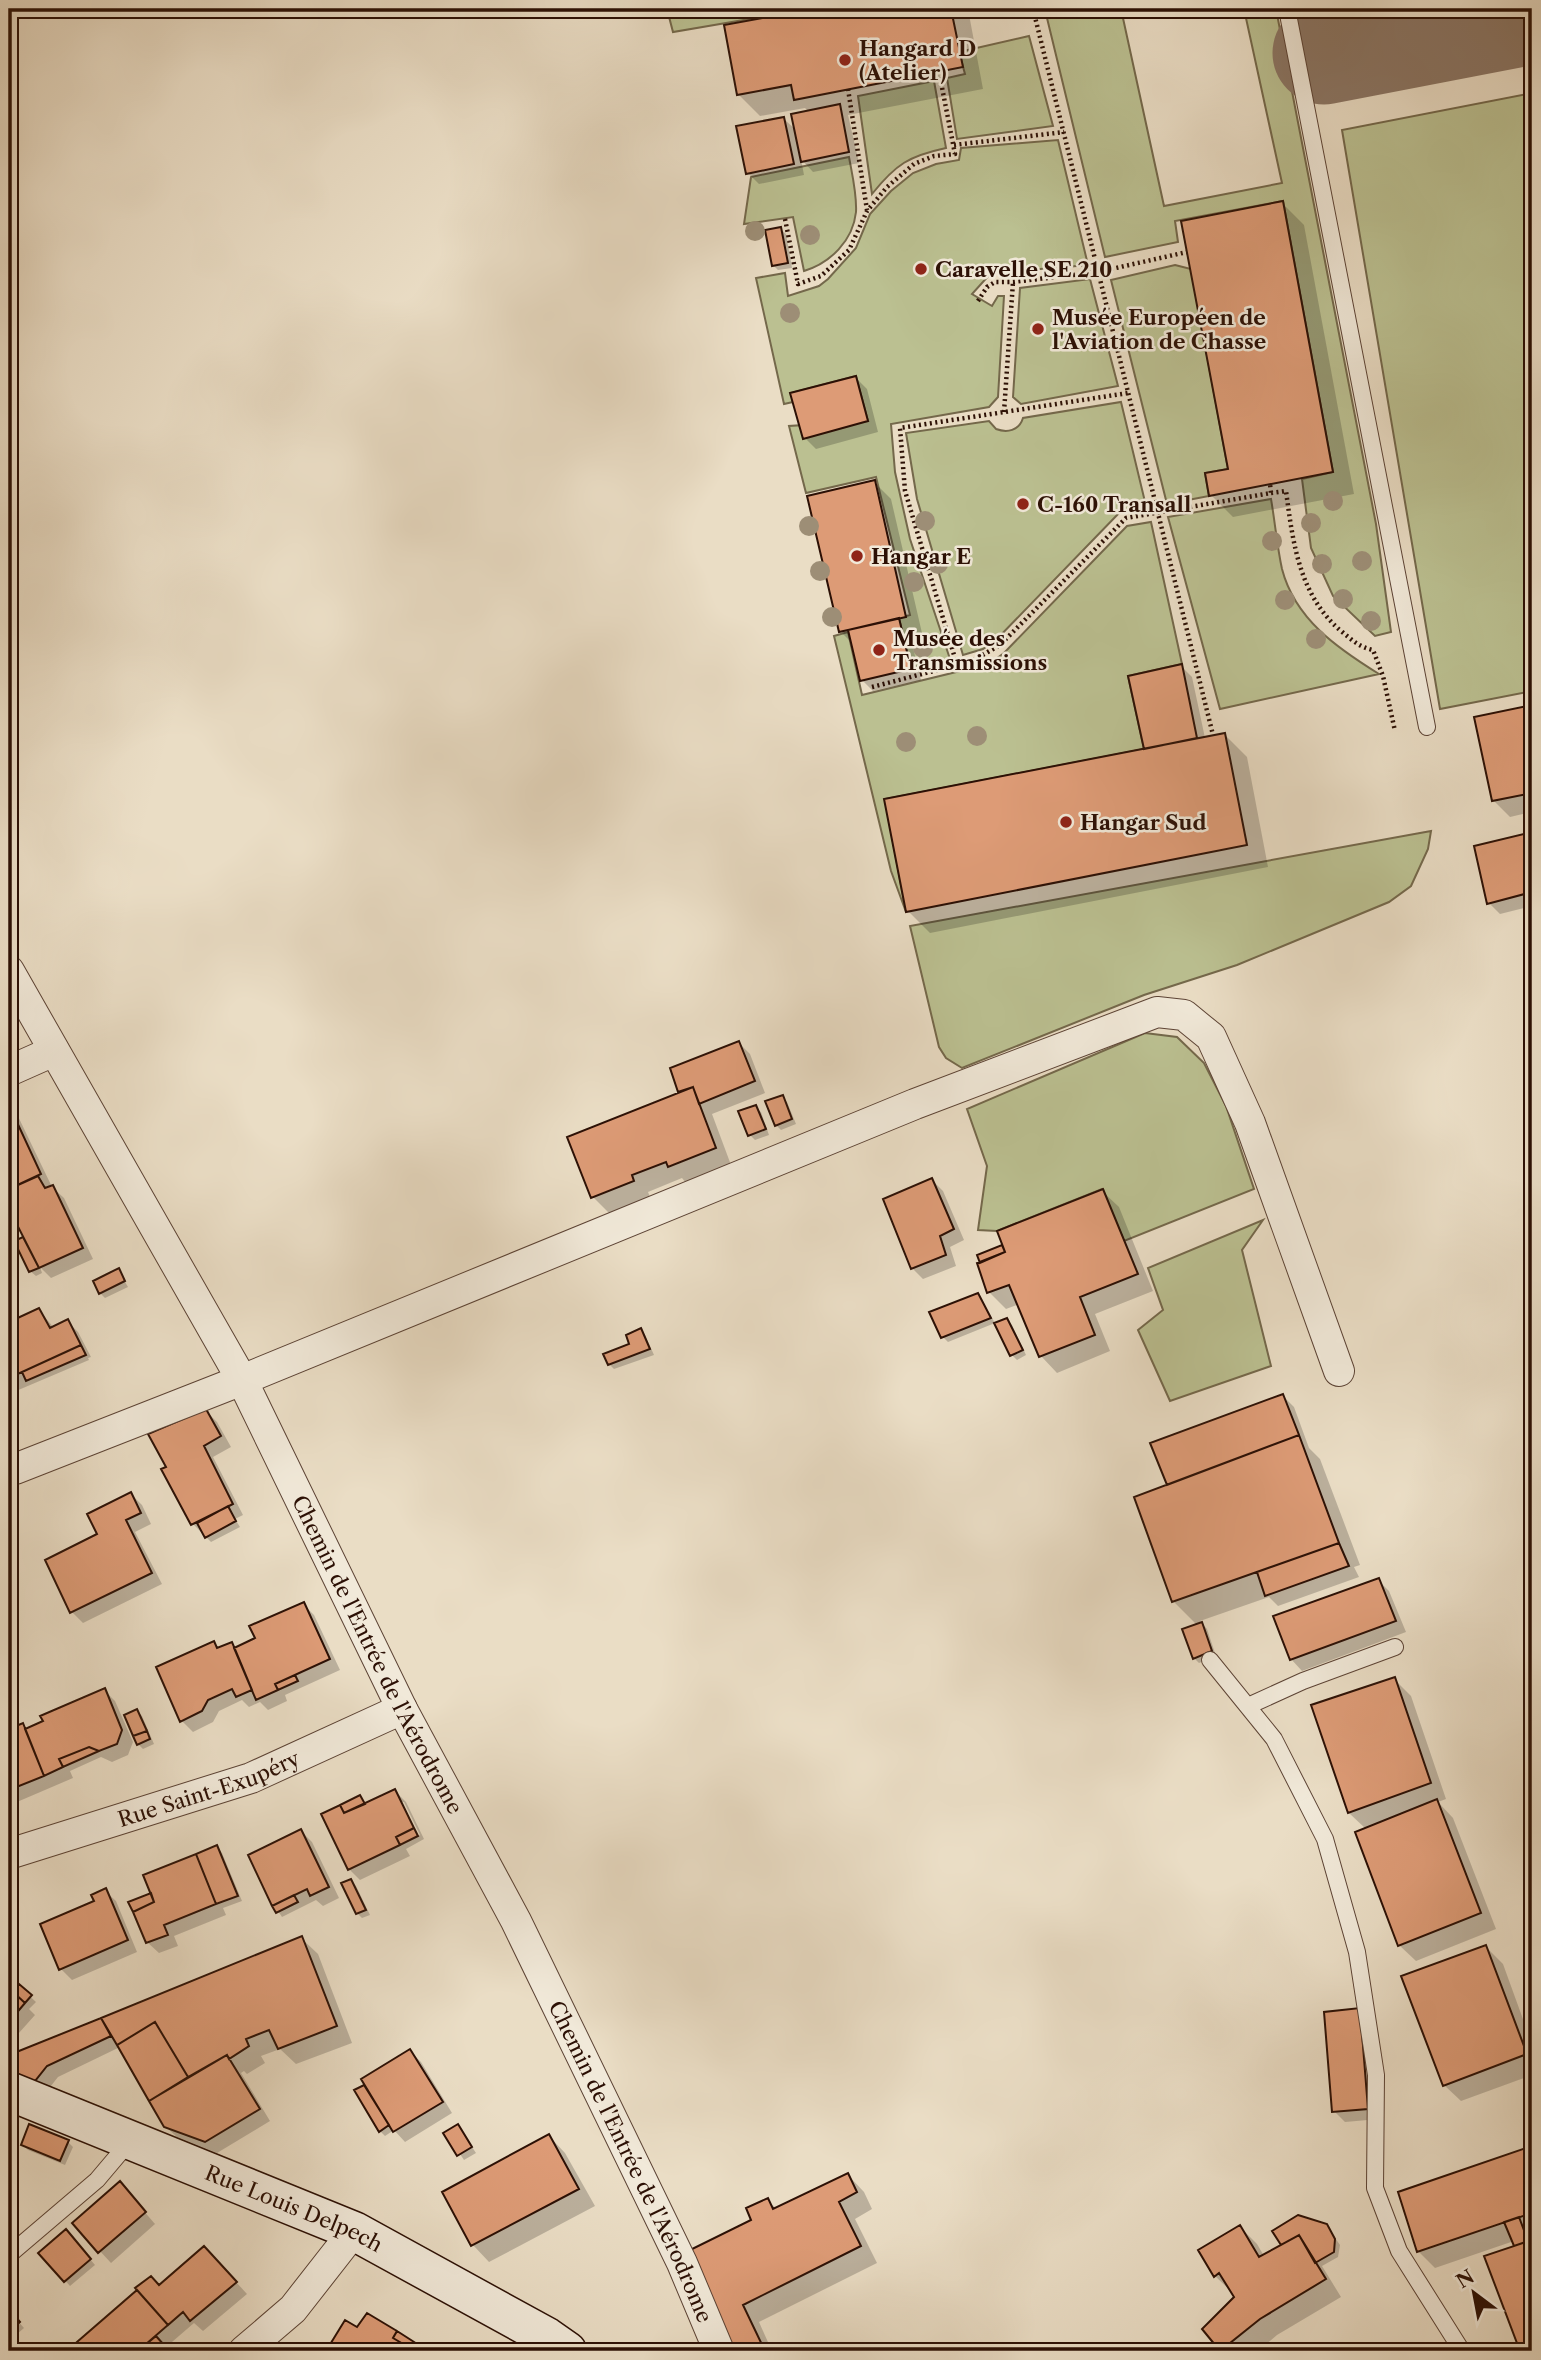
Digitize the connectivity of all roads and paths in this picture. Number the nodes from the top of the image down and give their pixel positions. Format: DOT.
graph roads {
  1 [pos="1048,9"];
  2 [pos="1287,9"];
  3 [pos="1033,10"];
  4 [pos="939,72"];
  5 [pos="848,89"];
  6 [pos="1064,132"];
  7 [pos="954,145"];
  8 [pos="867,211"];
  9 [pos="785,219"];
  10 [pos="1187,252"];
  11 [pos="1098,272"];
  12 [pos="1013,282"];
  13 [pos="978,301"];
  14 [pos="1128,393"];
  15 [pos="1004,412"];
  16 [pos="1270,484"];
  17 [pos="1271,493"];
  18 [pos="1158,513"];
  19 [pos="957,665"];
  20 [pos="872,687"];
  21 [pos="1427,727"];
  22 [pos="1395,731"];
  23 [pos="1213,735"];
  24 [pos="9,971"];
  25 [pos="54,1051"];
  26 [pos="9,1071"];
  27 [pos="1339,1371"];
  28 [pos="242,1380"];
  29 [pos="15,1469"];
  30 [pos="1395,1647"];
  31 [pos="1210,1660"];
  32 [pos="1248,1706"];
  33 [pos="402,1709"];
  34 [pos="9,1854"];
  35 [pos="9,2091"];
  36 [pos="130,2141"];
  37 [pos="354,2231"];
  38 [pos="9,2255"];
  39 [pos="244,2351"];
  40 [pos="567,2351"];
  41 [pos="719,2351"];
  42 [pos="1462,2351"];
  1 -- 3 [label="path"];
  2 -- 21 [label="lane"];
  3 -- 6 [label="path"];
  4 -- 7 [label="path"];
  5 -- 8 [label="path"];
  6 -- 7 [label="path"];
  6 -- 11 [label="path"];
  7 -- 8 [label="path"];
  8 -- 9 [label="path"];
  10 -- 11 [label="path"];
  11 -- 12 [label="path"];
  11 -- 14 [label="path"];
  12 -- 13 [label="path"];
  12 -- 15 [label="path"];
  14 -- 15 [label="path"];
  14 -- 18 [label="path"];
  15 -- 19 [label="path"];
  16 -- 17 [label="path"];
  17 -- 18 [label="path"];
  17 -- 22 [label="path"];
  18 -- 19 [label="path"];
  18 -- 23 [label="path"];
  19 -- 20 [label="path"];
  24 -- 25 [label="street, Chemin de l'Entrée de l'Aérodrome"];
  25 -- 26 [label="street"];
  25 -- 28 [label="street, Chemin de l'Entrée de l'Aérodrome"];
  27 -- 28 [label="street"];
  28 -- 29 [label="street"];
  28 -- 33 [label="street, Chemin de l'Entrée de l'Aérodrome"];
  30 -- 32 [label="lane"];
  31 -- 32 [label="lane"];
  32 -- 42 [label="lane"];
  33 -- 34 [label="street, Rue Saint-Exupéry"];
  33 -- 41 [label="street, Chemin de l'Entrée de l'Aérodrome"];
  35 -- 36 [label="street, Rue Louis Delpech"];
  36 -- 37 [label="street, Rue Louis Delpech"];
  36 -- 38 [label="lane"];
  37 -- 39 [label="street"];
  37 -- 40 [label="street, Rue Louis Delpech"];
}
